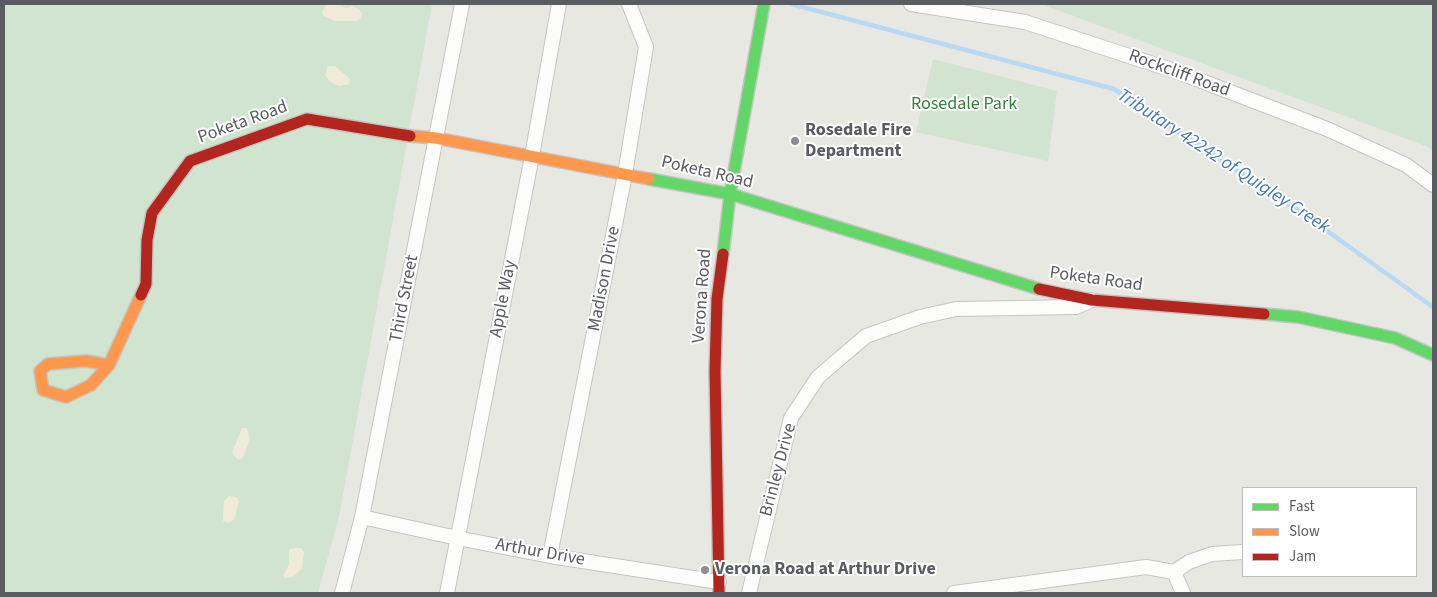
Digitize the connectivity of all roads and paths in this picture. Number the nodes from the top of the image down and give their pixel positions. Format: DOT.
graph roads {
  1 [pos="462,4"];
  2 [pos="559,4"];
  3 [pos="629,4"];
  4 [pos="764,4"];
  5 [pos="911,4"];
  6 [pos="436,138"];
  7 [pos="532,156"];
  8 [pos="626,174"];
  9 [pos="1433,185"];
  10 [pos="730,194"];
  11 [pos="1092,300"];
  12 [pos="1433,355"];
  13 [pos="108,365"];
  14 [pos="362,517"];
  15 [pos="457,538"];
  16 [pos="1242,552"];
  17 [pos="550,556"];
  18 [pos="1174,572"];
  19 [pos="719,588"];
  20 [pos="342,593"];
  21 [pos="447,593"];
  22 [pos="749,593"];
  23 [pos="954,593"];
  24 [pos="1183,593"];
  1 -- 6 [label="street, Third Street"];
  2 -- 7 [label="street, Apple Way"];
  3 -- 8 [label="street, Madison Drive"];
  4 -- 10 [label="street, Verona Road"];
  5 -- 9 [label="street, Rockcliff Road"];
  6 -- 7 [label="street, Poketa Road"];
  6 -- 13 [label="street, Poketa Road"];
  6 -- 14 [label="street, Third Street"];
  7 -- 8 [label="street, Poketa Road"];
  7 -- 15 [label="street, Apple Way"];
  8 -- 10 [label="street, Poketa Road"];
  8 -- 17 [label="street, Madison Drive"];
  10 -- 11 [label="street, Poketa Road"];
  10 -- 19 [label="street, Verona Road"];
  11 -- 12 [label="street, Poketa Road"];
  11 -- 22 [label="street, Brinley Drive"];
  13 -- 13 [label="street, Poketa Road"];
  14 -- 15 [label="street, Arthur Drive"];
  14 -- 20 [label="street, Third Street"];
  15 -- 17 [label="street, Arthur Drive"];
  15 -- 21 [label="street, Apple Way"];
  16 -- 18 [label="street"];
  17 -- 19 [label="street, Arthur Drive"];
  18 -- 23 [label="street"];
  18 -- 24 [label="street"];
}
